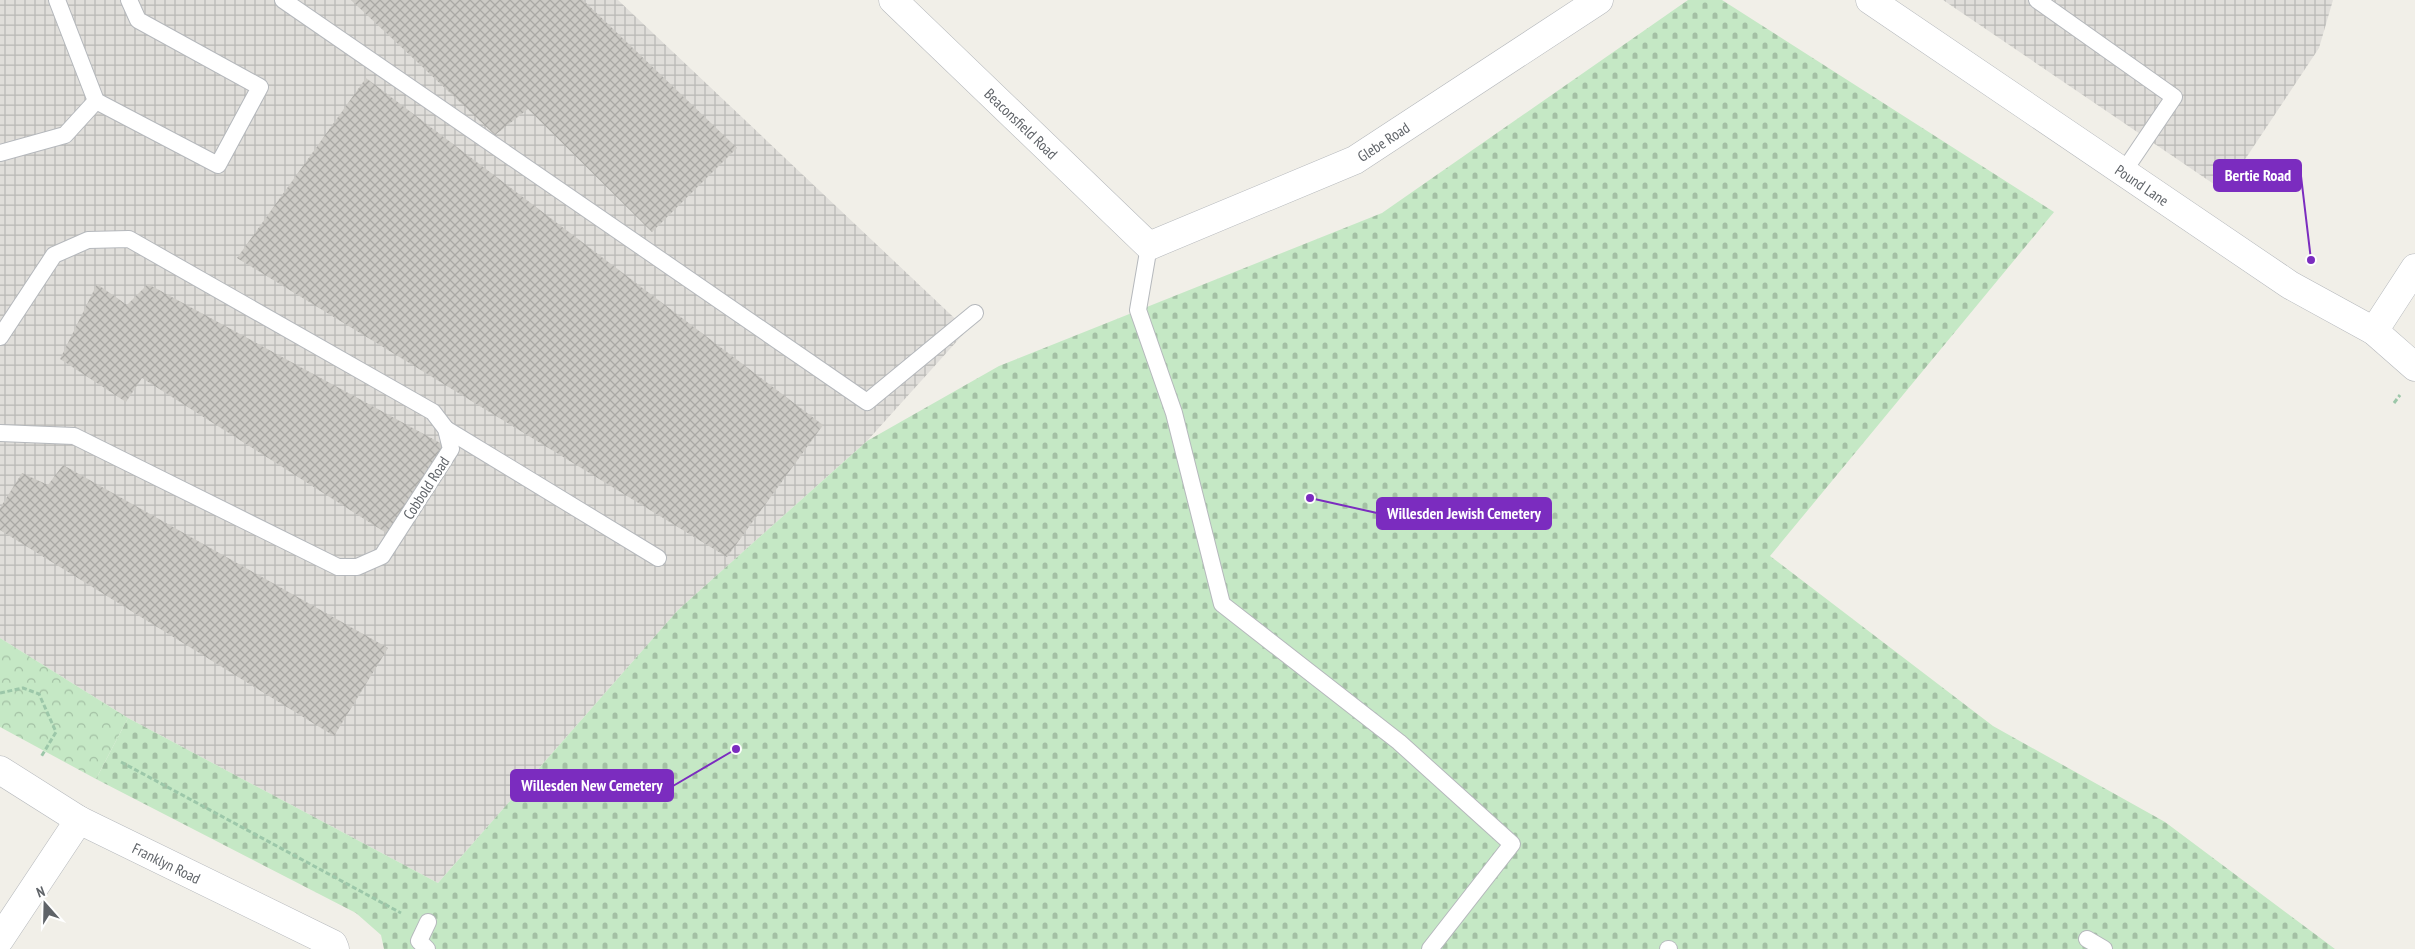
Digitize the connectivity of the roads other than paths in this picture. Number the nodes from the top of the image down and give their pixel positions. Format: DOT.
graph roads {
  1 [pos="57,0"];
  2 [pos="130,0"];
  3 [pos="283,0"];
  4 [pos="892,0"];
  5 [pos="1599,0"];
  6 [pos="1870,0"];
  7 [pos="2037,0"];
  8 [pos="96,101"];
  9 [pos="0,153"];
  10 [pos="2124,171"];
  11 [pos="1149,246"];
  12 [pos="2415,268"];
  13 [pos="975,313"];
  14 [pos="2374,332"];
  15 [pos="0,338"];
  16 [pos="2415,367"];
  17 [pos="446,429"];
  18 [pos="0,433"];
  19 [pos="658,558"];
  20 [pos="0,770"];
  21 [pos="79,820"];
  22 [pos="427,924"];
  23 [pos="0,939"];
  24 [pos="2087,939"];
  25 [pos="335,949"];
  26 [pos="428,949"];
  27 [pos="1430,949"];
  28 [pos="2104,949"];
  1 -- 8 [label="lane"];
  2 -- 8 [label="lane"];
  3 -- 13 [label="lane"];
  4 -- 11 [label="street, Beaconsfield Road"];
  5 -- 11 [label="street, Glebe Road"];
  6 -- 10 [label="street, Pound Lane"];
  7 -- 10 [label="lane"];
  8 -- 9 [label="lane"];
  10 -- 14 [label="street, Pound Lane"];
  11 -- 27 [label="lane"];
  12 -- 14 [label="street"];
  14 -- 16 [label="street, Pound Lane"];
  15 -- 17 [label="lane"];
  17 -- 18 [label="lane, Cobbold Road"];
  17 -- 19 [label="lane"];
  20 -- 21 [label="street, Franklyn Road"];
  21 -- 23 [label="street"];
  21 -- 25 [label="street, Franklyn Road"];
  22 -- 26 [label="lane"];
  24 -- 28 [label="lane"];
}
